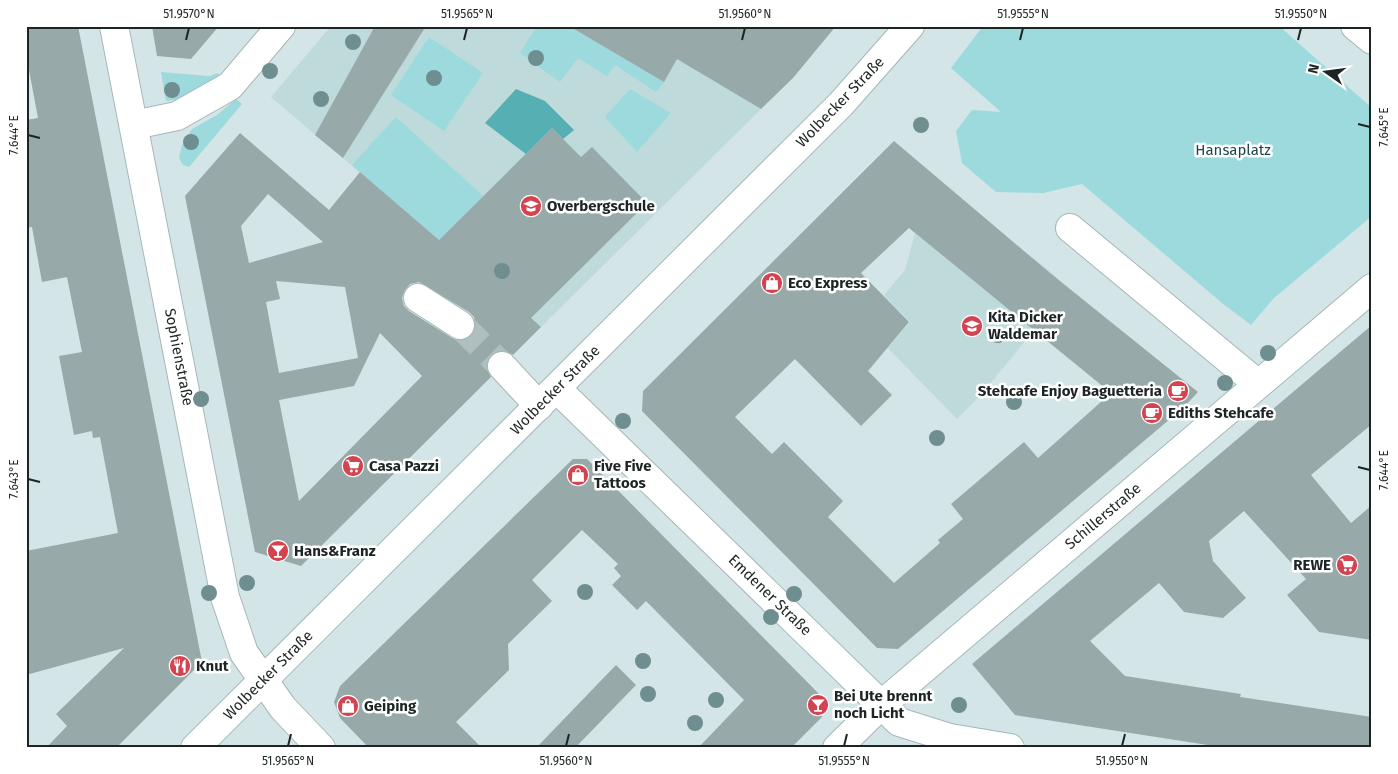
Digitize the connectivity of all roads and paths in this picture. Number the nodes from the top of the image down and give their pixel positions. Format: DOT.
graph roads {
  1 [pos="114,26"];
  2 [pos="281,26"];
  3 [pos="910,26"];
  4 [pos="1355,26"];
  5 [pos="1372,40"];
  6 [pos="134,126"];
  7 [pos="1070,228"];
  8 [pos="1372,288"];
  9 [pos="418,298"];
  10 [pos="460,325"];
  11 [pos="502,366"];
  12 [pos="1258,384"];
  13 [pos="548,397"];
  14 [pos="263,681"];
  15 [pos="881,705"];
  16 [pos="195,748"];
  17 [pos="321,748"];
  18 [pos="837,748"];
  19 [pos="1010,748"];
  1 -- 6 [label="street, Sophienstraße"];
  2 -- 6 [label="street"];
  3 -- 13 [label="street, Wolbecker Straße"];
  4 -- 5 [label="street"];
  6 -- 14 [label="street, Sophienstraße"];
  7 -- 12 [label="street"];
  8 -- 12 [label="street, Schillerstraße"];
  9 -- 10 [label="street"];
  11 -- 13 [label="street, Emdener Straße"];
  12 -- 15 [label="street, Schillerstraße"];
  13 -- 14 [label="street, Wolbecker Straße"];
  13 -- 15 [label="street, Emdener Straße"];
  14 -- 16 [label="street, Wolbecker Straße"];
  14 -- 17 [label="street, Sophienstraße"];
  15 -- 18 [label="street, Schillerstraße"];
  15 -- 19 [label="street, Emdener Straße"];
}
